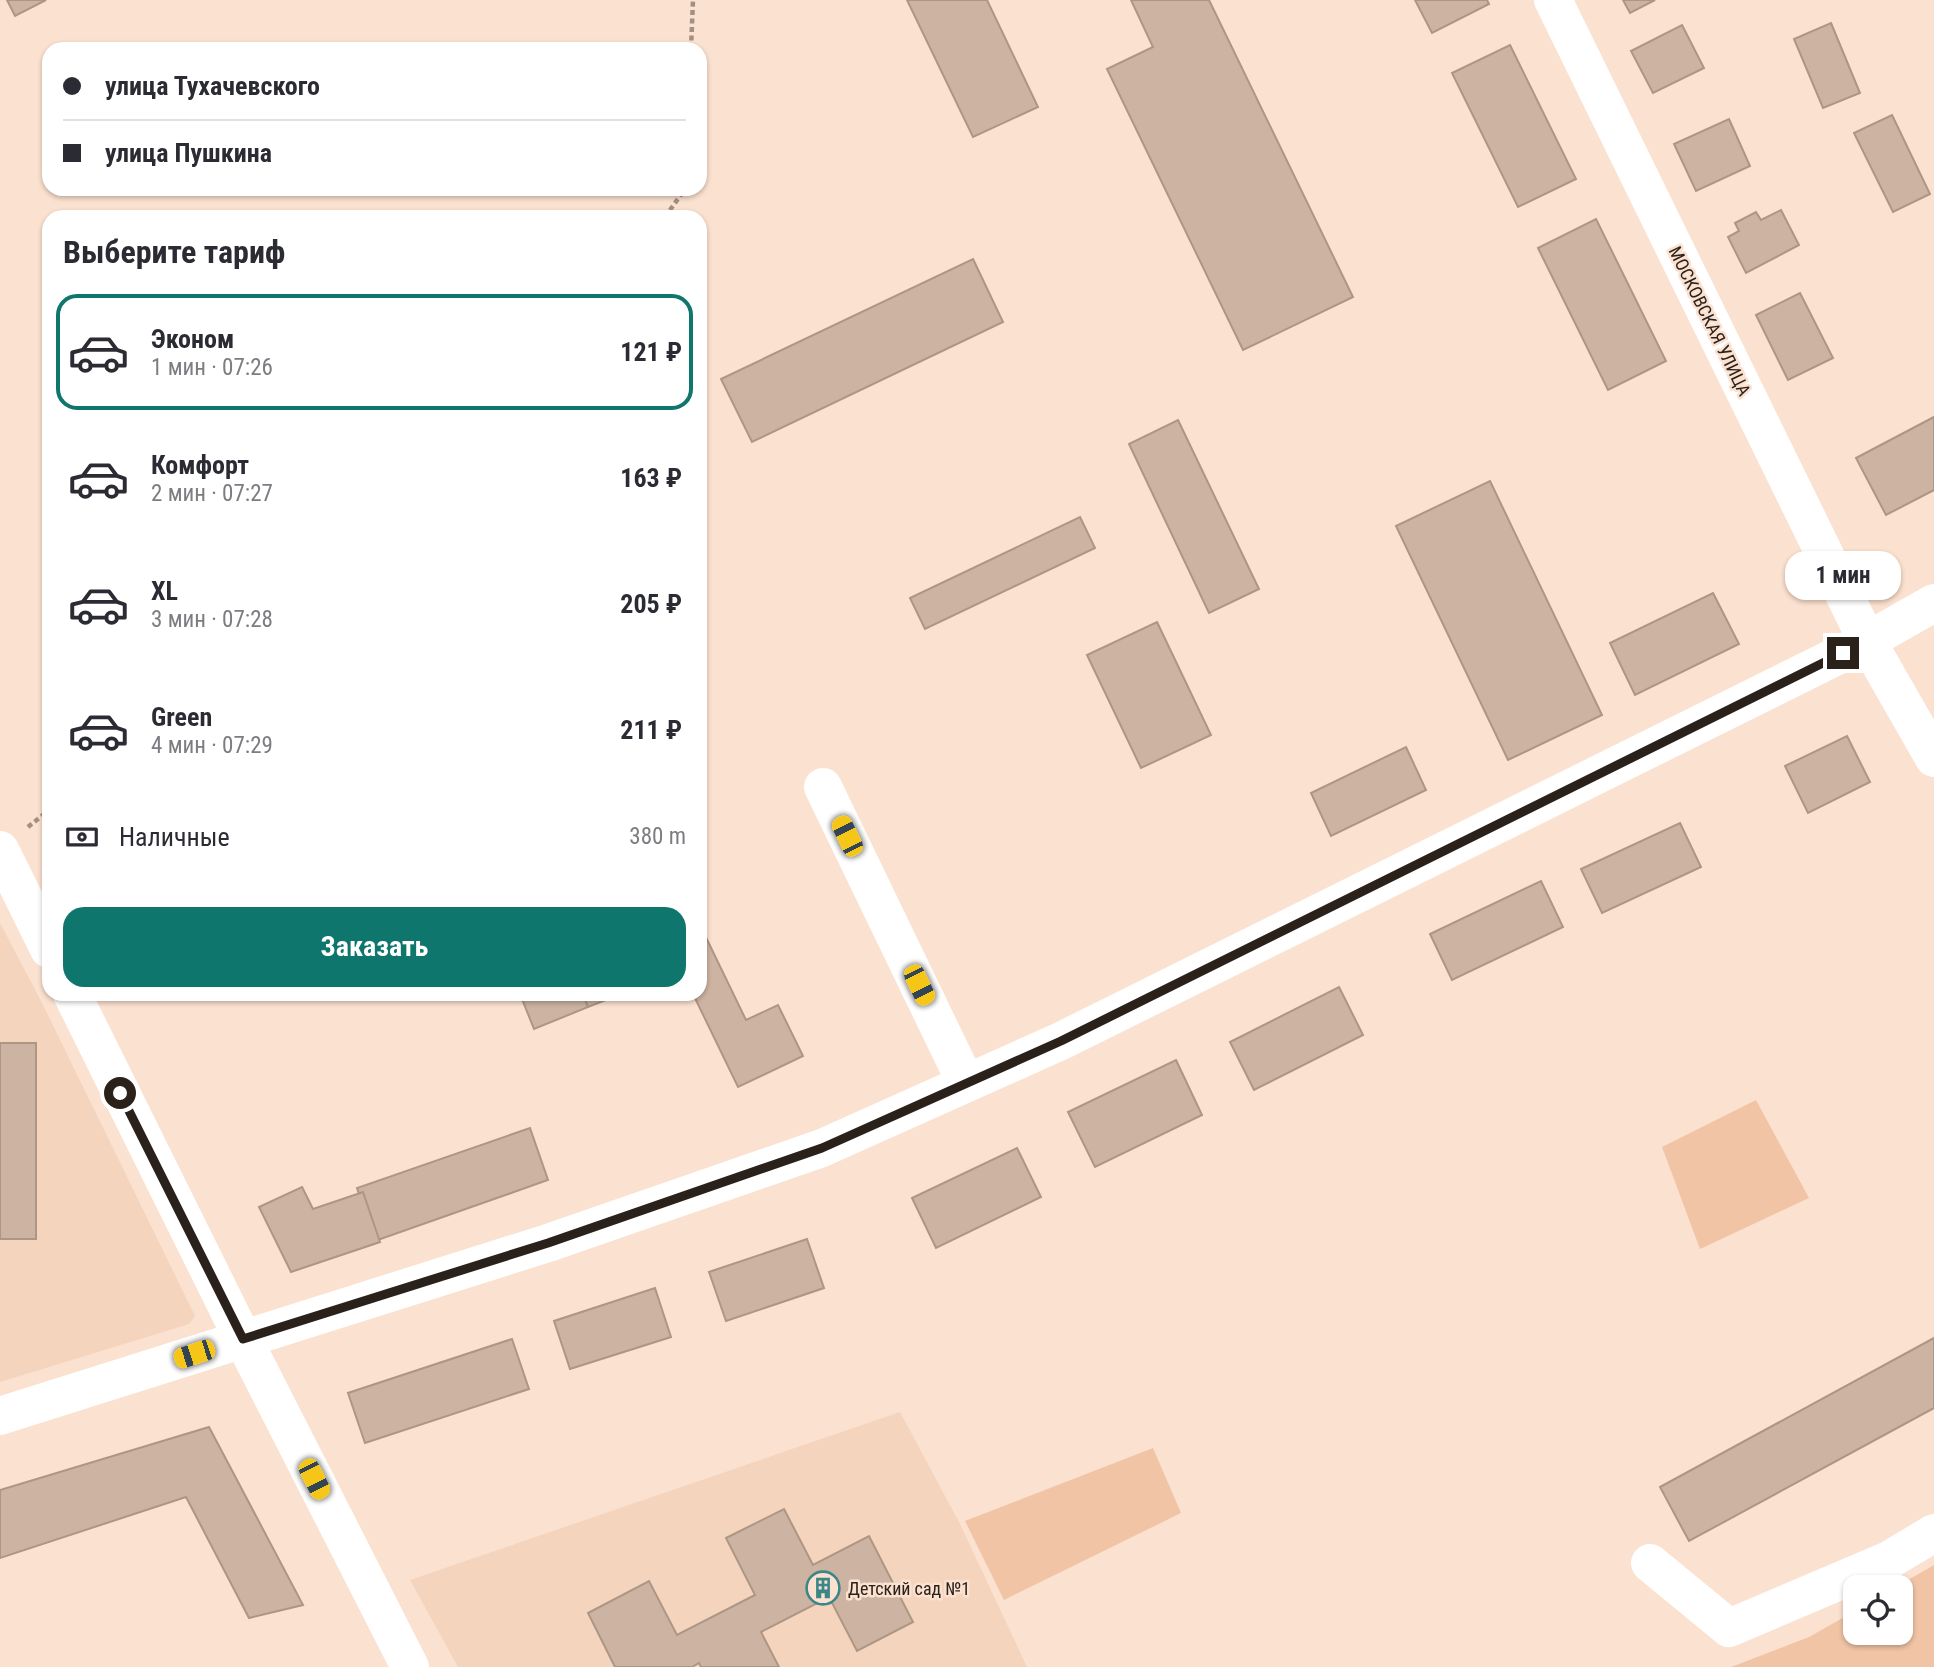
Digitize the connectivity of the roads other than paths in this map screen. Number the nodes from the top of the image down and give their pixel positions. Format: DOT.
graph roads {
  1 [pos="1553,0"];
  2 [pos="1934,603"];
  3 [pos="1867,641"];
  4 [pos="1934,758"];
  5 [pos="823,787"];
  6 [pos="0,850"];
  7 [pos="42,934"];
  8 [pos="75,1001"];
  9 [pos="966,1083"];
  10 [pos="243,1339"];
  11 [pos="0,1416"];
  12 [pos="1934,1533"];
  13 [pos="1650,1563"];
  14 [pos="410,1667"];
  1 -- 3 [label="street, МОСКОВСКАЯ УЛИЦА"];
  2 -- 3 [label="street"];
  3 -- 4 [label="street, МОСКОВСКАЯ УЛИЦА"];
  3 -- 9 [label="street"];
  5 -- 9 [label="street"];
  6 -- 7 [label="street"];
  8 -- 10 [label="street"];
  9 -- 10 [label="street"];
  10 -- 11 [label="street"];
  10 -- 14 [label="street"];
  12 -- 13 [label="street"];
}
